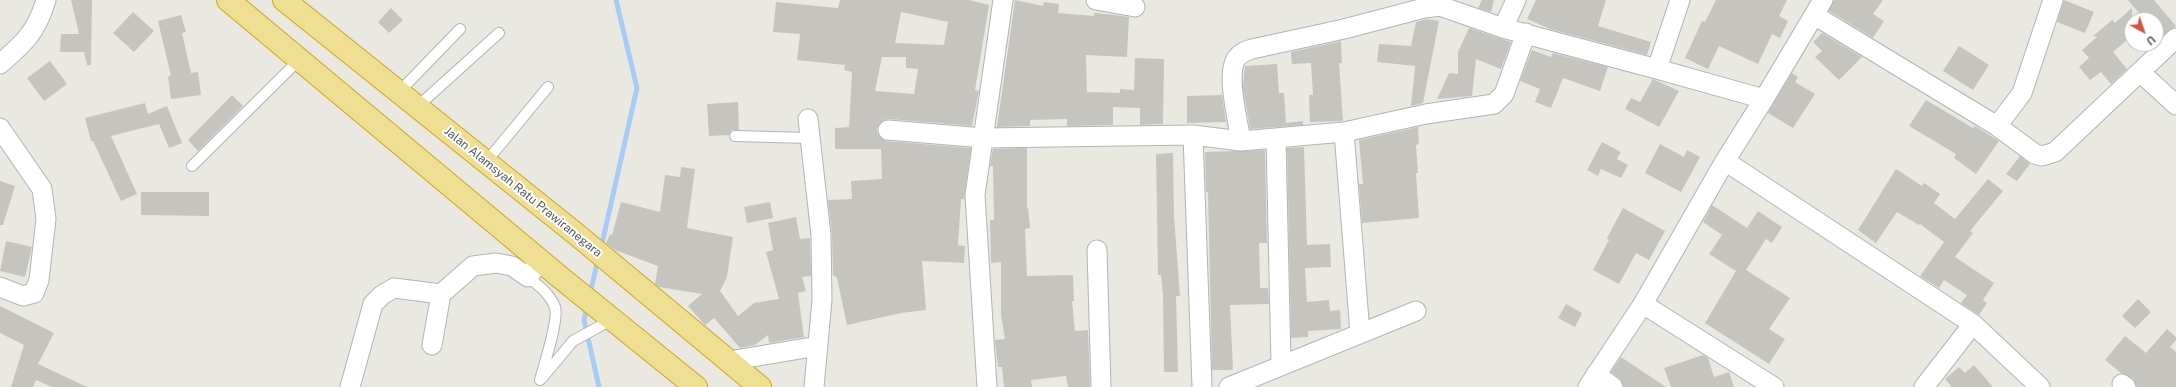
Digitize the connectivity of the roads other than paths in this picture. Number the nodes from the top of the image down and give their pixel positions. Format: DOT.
graph roads {
  1 [pos="46,0"];
  2 [pos="228,0"];
  3 [pos="284,0"];
  4 [pos="1003,0"];
  5 [pos="1096,0"];
  6 [pos="1516,0"];
  7 [pos="1680,0"];
  8 [pos="2053,0"];
  9 [pos="1135,7"];
  10 [pos="1819,7"];
  11 [pos="1503,28"];
  12 [pos="460,29"];
  13 [pos="499,33"];
  14 [pos="1526,33"];
  15 [pos="2176,38"];
  16 [pos="300,59"];
  17 [pos="0,64"];
  18 [pos="1658,69"];
  19 [pos="2140,72"];
  20 [pos="548,87"];
  21 [pos="399,92"];
  22 [pos="1764,99"];
  23 [pos="2176,105"];
  24 [pos="417,107"];
  25 [pos="808,120"];
  26 [pos="1997,126"];
  27 [pos="0,128"];
  28 [pos="888,130"];
  29 [pos="1344,132"];
  30 [pos="1193,135"];
  31 [pos="735,136"];
  32 [pos="810,138"];
  33 [pos="984,138"];
  34 [pos="1276,139"];
  35 [pos="1241,141"];
  36 [pos="1725,161"];
  37 [pos="486,162"];
  38 [pos="192,166"];
  39 [pos="1097,250"];
  40 [pos="534,269"];
  41 [pos="0,287"];
  42 [pos="441,294"];
  43 [pos="1643,304"];
  44 [pos="1416,311"];
  45 [pos="602,319"];
  46 [pos="1974,324"];
  47 [pos="1360,333"];
  48 [pos="432,345"];
  49 [pos="818,346"];
  50 [pos="729,362"];
  51 [pos="1281,365"];
  52 [pos="1592,381"];
  53 [pos="540,384"];
  54 [pos="350,387"];
  55 [pos="696,387"];
  56 [pos="760,387"];
  57 [pos="814,387"];
  58 [pos="987,387"];
  59 [pos="1101,387"];
  60 [pos="1202,387"];
  61 [pos="1229,387"];
  62 [pos="1613,387"];
  63 [pos="1774,387"];
  64 [pos="1924,387"];
  65 [pos="2040,387"];
  1 -- 17 [label="street"];
  2 -- 16 [label="highway"];
  3 -- 21 [label="highway, Jalan Alamsyah Ratu Prawiranegara"];
  4 -- 33 [label="street"];
  5 -- 9 [label="street"];
  6 -- 11 [label="street"];
  7 -- 18 [label="street"];
  8 -- 26 [label="street"];
  10 -- 22 [label="street"];
  10 -- 26 [label="street"];
  11 -- 14 [label="street"];
  11 -- 35 [label="street"];
  12 -- 21 [label="lane"];
  13 -- 24 [label="lane"];
  14 -- 18 [label="street"];
  14 -- 29 [label="street"];
  15 -- 19 [label="street"];
  16 -- 38 [label="lane"];
  16 -- 40 [label="highway"];
  18 -- 22 [label="street"];
  19 -- 23 [label="street"];
  19 -- 26 [label="street"];
  20 -- 37 [label="lane"];
  21 -- 24 [label="highway, Jalan Alamsyah Ratu Prawiranegara"];
  22 -- 36 [label="street"];
  24 -- 37 [label="highway, Jalan Alamsyah Ratu Prawiranegara"];
  25 -- 32 [label="street"];
  27 -- 41 [label="street"];
  28 -- 33 [label="street"];
  29 -- 34 [label="street"];
  29 -- 47 [label="street"];
  30 -- 33 [label="street"];
  30 -- 35 [label="street"];
  30 -- 60 [label="street"];
  31 -- 32 [label="lane"];
  32 -- 49 [label="street"];
  33 -- 58 [label="street"];
  34 -- 35 [label="street"];
  34 -- 51 [label="street"];
  36 -- 43 [label="street"];
  36 -- 46 [label="street"];
  37 -- 50 [label="highway, Jalan Alamsyah Ratu Prawiranegara"];
  39 -- 59 [label="street"];
  40 -- 42 [label="street"];
  40 -- 45 [label="highway"];
  40 -- 53 [label="lane"];
  42 -- 48 [label="street"];
  42 -- 54 [label="street"];
  43 -- 52 [label="street"];
  43 -- 63 [label="street"];
  44 -- 47 [label="street"];
  45 -- 53 [label="lane"];
  45 -- 55 [label="highway"];
  46 -- 64 [label="street"];
  46 -- 65 [label="street"];
  47 -- 51 [label="street"];
  49 -- 50 [label="street"];
  49 -- 57 [label="street"];
  50 -- 56 [label="highway, Jalan Alamsyah Ratu Prawiranegara"];
  51 -- 61 [label="street"];
  52 -- 62 [label="street"];
}
